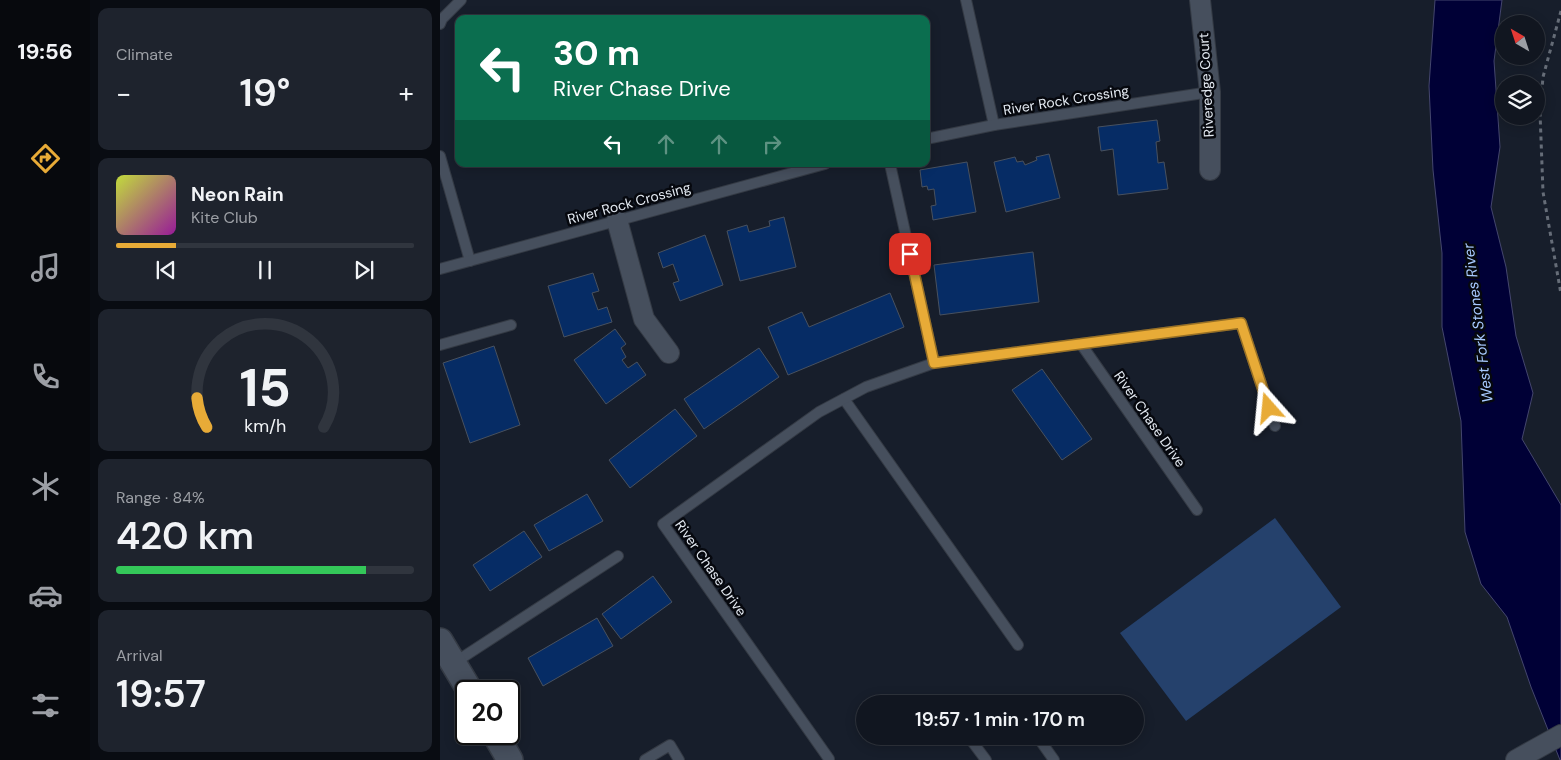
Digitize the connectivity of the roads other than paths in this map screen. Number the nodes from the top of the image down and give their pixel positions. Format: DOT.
graph roads {
  1 [pos="461,0"];
  2 [pos="966,0"];
  3 [pos="1200,0"];
  4 [pos="440,24"];
  5 [pos="1210,92"];
  6 [pos="994,125"];
  7 [pos="930,138"];
  8 [pos="440,156"];
  9 [pos="814,167"];
  10 [pos="891,167"];
  11 [pos="1210,170"];
  12 [pos="617,220"];
  13 [pos="470,260"];
  14 [pos="440,269"];
  15 [pos="511,325"];
  16 [pos="1081,344"];
  17 [pos="440,345"];
  18 [pos="669,353"];
  19 [pos="934,363"];
  20 [pos="844,399"];
  21 [pos="1275,426"];
  22 [pos="1197,510"];
  23 [pos="618,556"];
  24 [pos="440,641"];
  25 [pos="1018,644"];
  26 [pos="453,664"];
  27 [pos="463,680"];
  28 [pos="1561,736"];
  29 [pos="501,745"];
  30 [pos="975,745"];
  31 [pos="1043,745"];
  32 [pos="510,760"];
  33 [pos="645,760"];
  34 [pos="679,760"];
  35 [pos="829,760"];
  36 [pos="986,760"];
  37 [pos="1054,760"];
  38 [pos="1516,760"];
  1 -- 4 [label="lane"];
  2 -- 6 [label="lane"];
  3 -- 5 [label="street, Riveredge Court"];
  5 -- 6 [label="lane, River Rock Crossing"];
  5 -- 11 [label="street, Riveredge Court"];
  6 -- 7 [label="lane, River Rock Crossing"];
  8 -- 13 [label="lane"];
  9 -- 12 [label="lane, River Rock Crossing"];
  10 -- 19 [label="lane"];
  12 -- 13 [label="lane, River Rock Crossing"];
  12 -- 18 [label="street"];
  13 -- 14 [label="lane, River Rock Crossing"];
  15 -- 17 [label="lane"];
  16 -- 19 [label="lane, River Chase Drive"];
  16 -- 21 [label="lane, River Chase Drive"];
  16 -- 22 [label="lane, River Chase Drive"];
  19 -- 20 [label="lane, River Chase Drive"];
  20 -- 25 [label="lane"];
  20 -- 35 [label="lane, River Chase Drive"];
  23 -- 26 [label="lane"];
  24 -- 26 [label="street"];
  26 -- 27 [label="street"];
  28 -- 38 [label="street"];
  29 -- 32 [label="street"];
  30 -- 36 [label="lane"];
  31 -- 37 [label="lane"];
  33 -- 34 [label="lane"];
}
